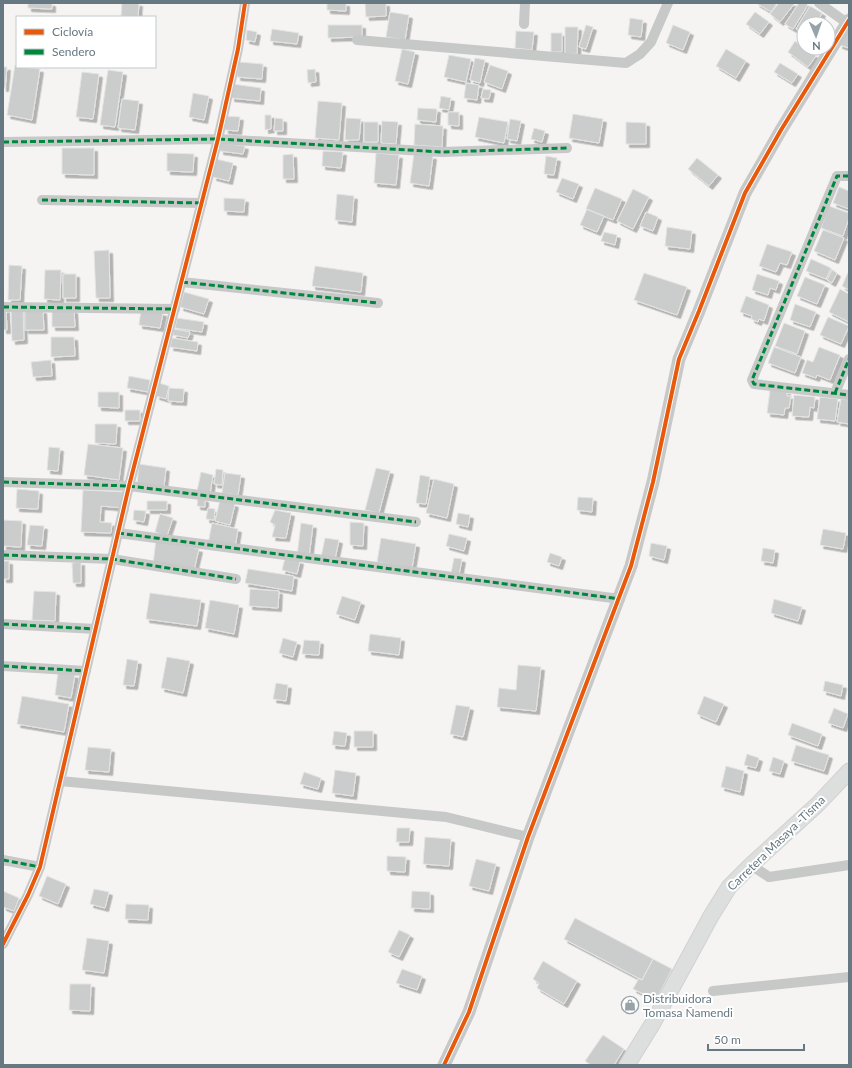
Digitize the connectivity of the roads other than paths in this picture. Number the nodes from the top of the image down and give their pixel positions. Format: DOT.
graph roads {
  1 [pos="245,3"];
  2 [pos="525,3"];
  3 [pos="668,3"];
  4 [pos="819,3"];
  5 [pos="848,22"];
  6 [pos="524,24"];
  7 [pos="357,40"];
  8 [pos="218,139"];
  9 [pos="3,142"];
  10 [pos="567,148"];
  11 [pos="849,176"];
  12 [pos="42,200"];
  13 [pos="202,203"];
  14 [pos="182,282"];
  15 [pos="378,304"];
  16 [pos="3,307"];
  17 [pos="175,309"];
  18 [pos="849,359"];
  19 [pos="835,393"];
  20 [pos="849,395"];
  21 [pos="3,482"];
  22 [pos="129,486"];
  23 [pos="416,522"];
  24 [pos="118,533"];
  25 [pos="3,555"];
  26 [pos="112,559"];
  27 [pos="236,579"];
  28 [pos="620,599"];
  29 [pos="3,624"];
  30 [pos="96,628"];
  31 [pos="3,666"];
  32 [pos="86,670"];
  33 [pos="849,771"];
  34 [pos="60,781"];
  35 [pos="528,838"];
  36 [pos="3,860"];
  37 [pos="750,865"];
  38 [pos="849,865"];
  39 [pos="40,867"];
  40 [pos="3,944"];
  41 [pos="849,977"];
  42 [pos="713,991"];
  43 [pos="444,1065"];
  44 [pos="627,1065"];
  1 -- 8 [label="street"];
  2 -- 6 [label="street"];
  3 -- 7 [label="street"];
  4 -- 5 [label="street"];
  5 -- 28 [label="street"];
  8 -- 9 [label="street"];
  8 -- 10 [label="street"];
  8 -- 13 [label="street"];
  11 -- 19 [label="street"];
  12 -- 13 [label="street"];
  13 -- 14 [label="street"];
  14 -- 15 [label="street"];
  14 -- 17 [label="street"];
  16 -- 17 [label="street"];
  17 -- 22 [label="street"];
  18 -- 19 [label="street"];
  19 -- 20 [label="street"];
  21 -- 22 [label="street"];
  22 -- 23 [label="street"];
  22 -- 24 [label="street"];
  24 -- 26 [label="street"];
  24 -- 28 [label="street"];
  25 -- 26 [label="street"];
  26 -- 27 [label="street"];
  26 -- 30 [label="street"];
  28 -- 35 [label="street"];
  29 -- 30 [label="street"];
  30 -- 32 [label="street"];
  31 -- 32 [label="street"];
  32 -- 34 [label="street"];
  33 -- 37 [label="main road, Carretera Masaya -Tisma"];
  34 -- 35 [label="street"];
  34 -- 39 [label="street"];
  35 -- 43 [label="street"];
  36 -- 39 [label="street"];
  37 -- 38 [label="street"];
  37 -- 44 [label="main road, Carretera Masaya -Tisma"];
  39 -- 40 [label="street"];
  41 -- 42 [label="street"];
}
